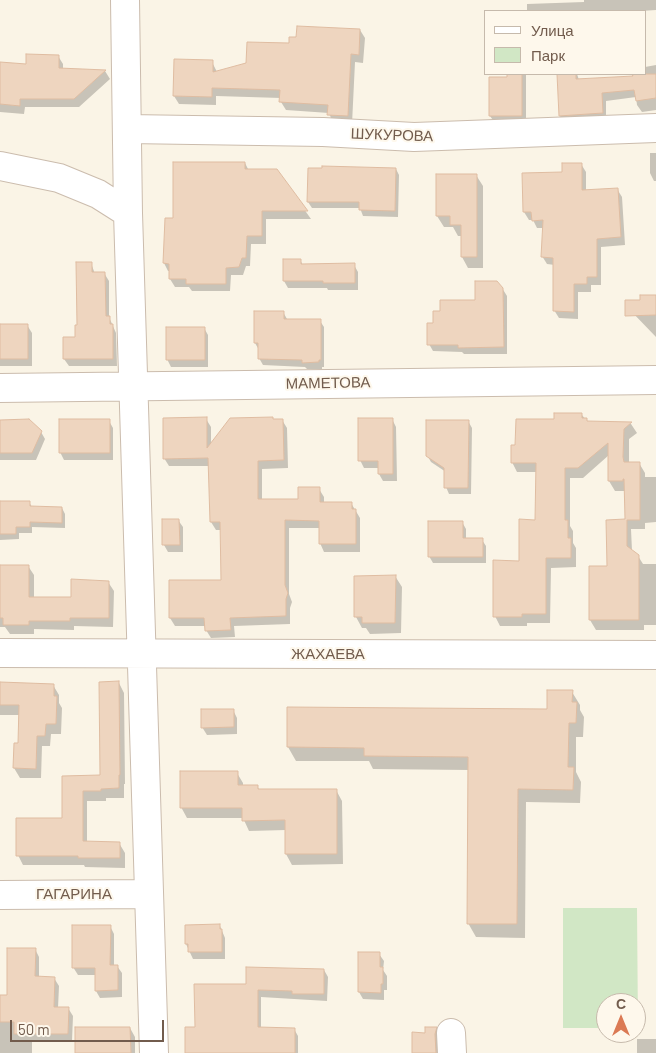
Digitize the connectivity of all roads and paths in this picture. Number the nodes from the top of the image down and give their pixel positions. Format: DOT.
graph roads {
  1 [pos="125,0"];
  2 [pos="656,128"];
  3 [pos="128,129"];
  4 [pos="0,166"];
  5 [pos="128,213"];
  6 [pos="656,380"];
  7 [pos="134,386"];
  8 [pos="0,388"];
  9 [pos="0,654"];
  10 [pos="141,654"];
  11 [pos="656,655"];
  12 [pos="149,894"];
  13 [pos="0,895"];
  14 [pos="154,1053"];
  1 -- 3 [label="street"];
  2 -- 3 [label="street, ШУКУРОВА"];
  3 -- 5 [label="street"];
  4 -- 5 [label="street"];
  5 -- 7 [label="street"];
  6 -- 7 [label="street, МАМЕТОВА"];
  7 -- 8 [label="street, МАМЕТОВА"];
  7 -- 10 [label="street"];
  9 -- 10 [label="street, ЖАХАЕВА"];
  10 -- 11 [label="street, ЖАХАЕВА"];
  10 -- 12 [label="street"];
  12 -- 13 [label="street, ГАГАРИНА"];
  12 -- 14 [label="street"];
}
